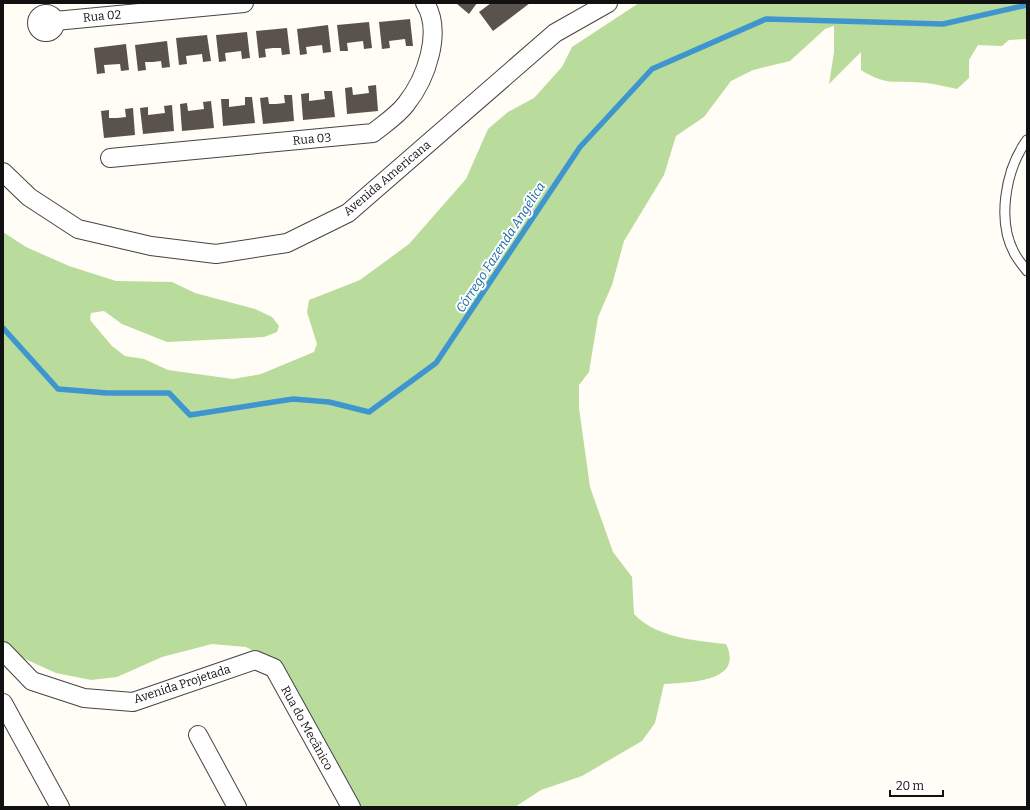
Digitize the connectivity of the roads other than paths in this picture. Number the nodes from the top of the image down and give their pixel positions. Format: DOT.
graph roads {
  1 [pos="244,3"];
  2 [pos="608,3"];
  3 [pos="431,6"];
  4 [pos="55,21"];
  5 [pos="1027,140"];
  6 [pos="110,158"];
  7 [pos="3,172"];
  8 [pos="1027,271"];
  9 [pos="3,651"];
  10 [pos="255,660"];
  11 [pos="3,703"];
  12 [pos="198,735"];
  13 [pos="60,807"];
  14 [pos="237,807"];
  15 [pos="351,807"];
  1 -- 4 [label="street, Rua 02"];
  2 -- 7 [label="street, Avenida Americana"];
  3 -- 6 [label="street, Rua 03"];
  5 -- 8 [label="lane"];
  9 -- 10 [label="street, Avenida Projetada"];
  10 -- 15 [label="street, Rua do Mecânico"];
  11 -- 13 [label="street"];
  12 -- 14 [label="street"];
}
